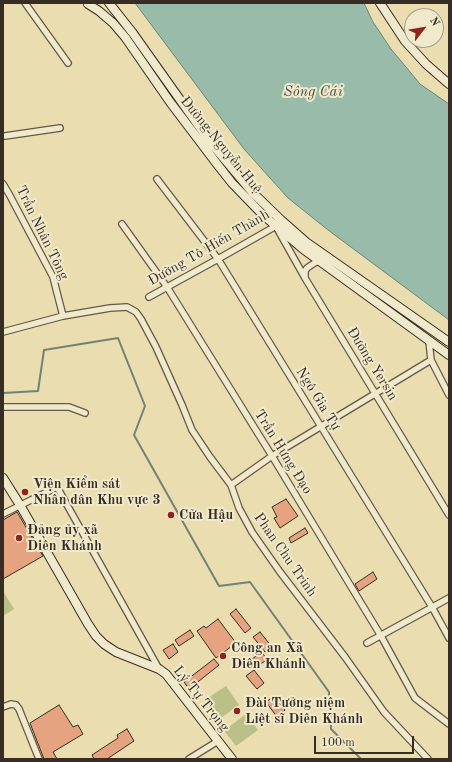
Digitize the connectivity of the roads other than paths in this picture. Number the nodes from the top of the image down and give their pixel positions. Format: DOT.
graph roads {
  1 [pos="25,3"];
  2 [pos="87,3"];
  3 [pos="98,3"];
  4 [pos="109,3"];
  5 [pos="380,3"];
  6 [pos="68,63"];
  7 [pos="449,84"];
  8 [pos="178,96"];
  9 [pos="170,102"];
  10 [pos="60,128"];
  11 [pos="5,136"];
  12 [pos="157,179"];
  13 [pos="3,184"];
  14 [pos="278,223"];
  15 [pos="122,224"];
  16 [pos="218,259"];
  17 [pos="321,262"];
  18 [pos="305,278"];
  19 [pos="168,287"];
  20 [pos="149,297"];
  21 [pos="63,316"];
  22 [pos="434,330"];
  23 [pos="3,332"];
  24 [pos="429,341"];
  25 [pos="449,342"];
  26 [pos="449,355"];
  27 [pos="431,360"];
  28 [pos="376,392"];
  29 [pos="449,395"];
  30 [pos="3,407"];
  31 [pos="85,413"];
  32 [pos="321,427"];
  33 [pos="272,456"];
  34 [pos="3,478"];
  35 [pos="231,485"];
  36 [pos="20,505"];
  37 [pos="3,514"];
  38 [pos="449,515"];
  39 [pos="449,598"];
  40 [pos="432,607"];
  41 [pos="381,636"];
  42 [pos="449,638"];
  43 [pos="367,643"];
  44 [pos="159,669"];
  45 [pos="3,707"];
  46 [pos="449,724"];
  47 [pos="218,741"];
  48 [pos="39,759"];
  49 [pos="189,759"];
  50 [pos="232,759"];
  51 [pos="428,759"];
  1 -- 6 [label="street"];
  2 -- 3 [label="main road"];
  2 -- 9 [label="main road, Đường Nguyễn Huệ"];
  4 -- 8 [label="main road, Đường Nguyễn Huệ"];
  5 -- 7 [label="main road"];
  8 -- 9 [label="main road"];
  8 -- 14 [label="main road, Đường Nguyễn Huệ"];
  9 -- 14 [label="main road, Đường Nguyễn Huệ"];
  10 -- 11 [label="street"];
  12 -- 16 [label="street, Ngô Gia Tự"];
  13 -- 21 [label="street, Trần Nhân Tông"];
  14 -- 16 [label="street, Đường Tô Hiến Thành"];
  14 -- 17 [label="main road, Đường Nguyễn Huệ"];
  14 -- 18 [label="street, Đường Yersin"];
  14 -- 22 [label="main road, Đường Nguyễn Huệ"];
  15 -- 19 [label="street, Trần Hưng Đạo"];
  16 -- 19 [label="street, Đường Tô Hiến Thành"];
  16 -- 32 [label="street, Ngô Gia Tự"];
  17 -- 18 [label="street"];
  17 -- 24 [label="main road, Đường Nguyễn Huệ"];
  18 -- 28 [label="street, Đường Yersin"];
  19 -- 20 [label="street, Đường Tô Hiến Thành"];
  19 -- 33 [label="street, Trần Hưng Đạo"];
  21 -- 23 [label="street"];
  21 -- 35 [label="street, Phan Chu Trinh"];
  22 -- 24 [label="main road"];
  22 -- 25 [label="main road, Đường Nguyễn Huệ"];
  24 -- 26 [label="main road, Đường Nguyễn Huệ"];
  24 -- 27 [label="street"];
  27 -- 28 [label="street"];
  27 -- 29 [label="street"];
  28 -- 32 [label="street"];
  28 -- 38 [label="street, Đường Yersin"];
  30 -- 31 [label="street"];
  32 -- 33 [label="street"];
  32 -- 40 [label="street, Ngô Gia Tự"];
  33 -- 35 [label="street"];
  33 -- 41 [label="street, Trần Hưng Đạo"];
  34 -- 36 [label="main road, Lý Tự Trọng"];
  35 -- 51 [label="street, Phan Chu Trinh"];
  36 -- 37 [label="street"];
  36 -- 44 [label="main road, Lý Tự Trọng"];
  36 -- 44 [label="street"];
  39 -- 40 [label="street"];
  40 -- 41 [label="street"];
  40 -- 42 [label="street, Ngô Gia Tự"];
  41 -- 43 [label="street"];
  41 -- 46 [label="street, Trần Hưng Đạo"];
  44 -- 47 [label="main road, Lý Tự Trọng"];
  45 -- 48 [label="street"];
  47 -- 49 [label="street"];
  47 -- 50 [label="main road, Lý Tự Trọng"];
}
